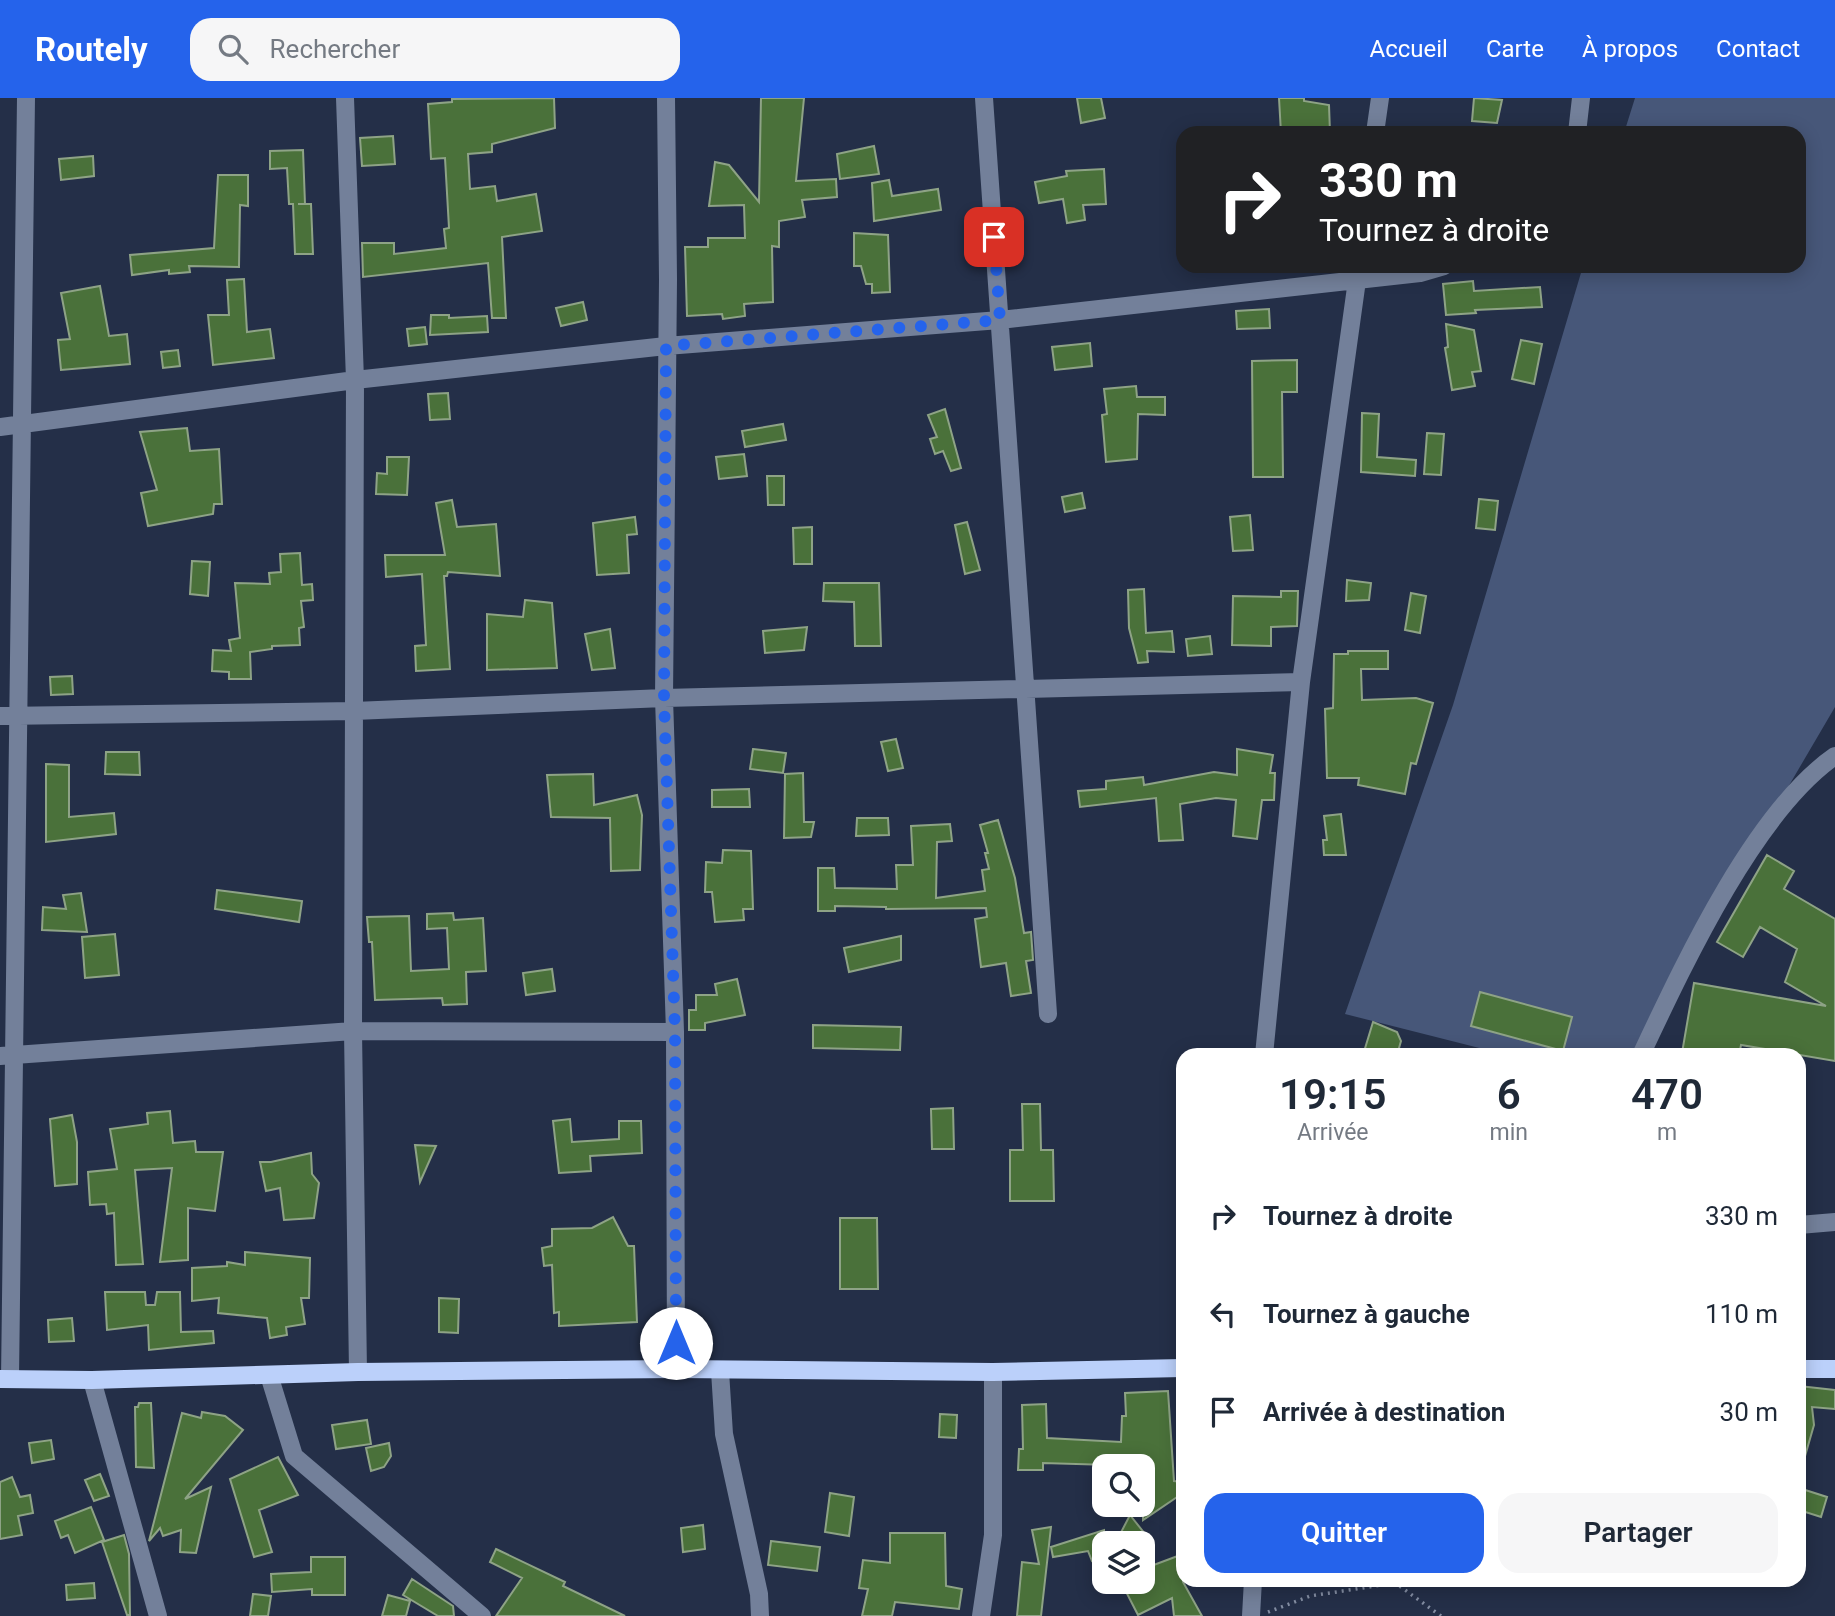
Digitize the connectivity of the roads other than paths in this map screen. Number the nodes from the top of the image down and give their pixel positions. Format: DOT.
graph roads {
  1 [pos="26,98"];
  2 [pos="345,98"];
  3 [pos="666,98"];
  4 [pos="984,98"];
  5 [pos="1380,98"];
  6 [pos="1581,98"];
  7 [pos="1377,126"];
  8 [pos="1578,126"];
  9 [pos="1351,273"];
  10 [pos="1358,273"];
  11 [pos="1000,320"];
  12 [pos="666,346"];
  13 [pos="355,380"];
  14 [pos="0,427"];
  15 [pos="22,427"];
  16 [pos="1301,682"];
  17 [pos="1023,690"];
  18 [pos="664,698"];
  19 [pos="354,710"];
  20 [pos="0,716"];
  21 [pos="19,716"];
  22 [pos="1835,756"];
  23 [pos="1048,1014"];
  24 [pos="353,1031"];
  25 [pos="675,1032"];
  26 [pos="1265,1048"];
  27 [pos="1644,1048"];
  28 [pos="6,1056"];
  29 [pos="1835,1222"];
  30 [pos="1806,1224"];
  31 [pos="1176,1368"];
  32 [pos="676,1369"];
  33 [pos="1806,1369"];
  34 [pos="1835,1369"];
  35 [pos="358,1371"];
  36 [pos="720,1371"];
  37 [pos="993,1372"];
  38 [pos="269,1376"];
  39 [pos="5,1379"];
  40 [pos="92,1380"];
  41 [pos="1253,1587"];
  42 [pos="158,1616"];
  43 [pos="482,1616"];
  44 [pos="760,1616"];
  45 [pos="981,1616"];
  46 [pos="1251,1616"];
  1 -- 15 [label="street"];
  2 -- 13 [label="street"];
  3 -- 12 [label="street"];
  4 -- 11 [label="street"];
  5 -- 7 [label="street"];
  6 -- 8 [label="street"];
  9 -- 11 [label="street"];
  10 -- 16 [label="street"];
  11 -- 12 [label="street"];
  11 -- 17 [label="street"];
  12 -- 13 [label="street"];
  12 -- 18 [label="street"];
  13 -- 15 [label="street"];
  13 -- 19 [label="street"];
  14 -- 15 [label="street"];
  15 -- 21 [label="street"];
  16 -- 17 [label="street"];
  16 -- 26 [label="street"];
  17 -- 18 [label="street"];
  17 -- 23 [label="street"];
  18 -- 19 [label="street"];
  18 -- 25 [label="street"];
  19 -- 21 [label="street"];
  19 -- 24 [label="street"];
  20 -- 21 [label="street"];
  21 -- 28 [label="street"];
  22 -- 27 [label="street"];
  24 -- 25 [label="street"];
  24 -- 28 [label="street"];
  24 -- 35 [label="street"];
  25 -- 32 [label="street"];
  28 -- 39 [label="street"];
  29 -- 30 [label="street"];
  31 -- 37 [label="main road"];
  32 -- 35 [label="main road"];
  32 -- 36 [label="main road"];
  33 -- 34 [label="main road"];
  35 -- 38 [label="main road"];
  36 -- 37 [label="main road"];
  36 -- 44 [label="street"];
  37 -- 45 [label="street"];
  38 -- 40 [label="main road"];
  38 -- 43 [label="street"];
  39 -- 40 [label="main road"];
  40 -- 42 [label="street"];
  41 -- 46 [label="street"];
}
